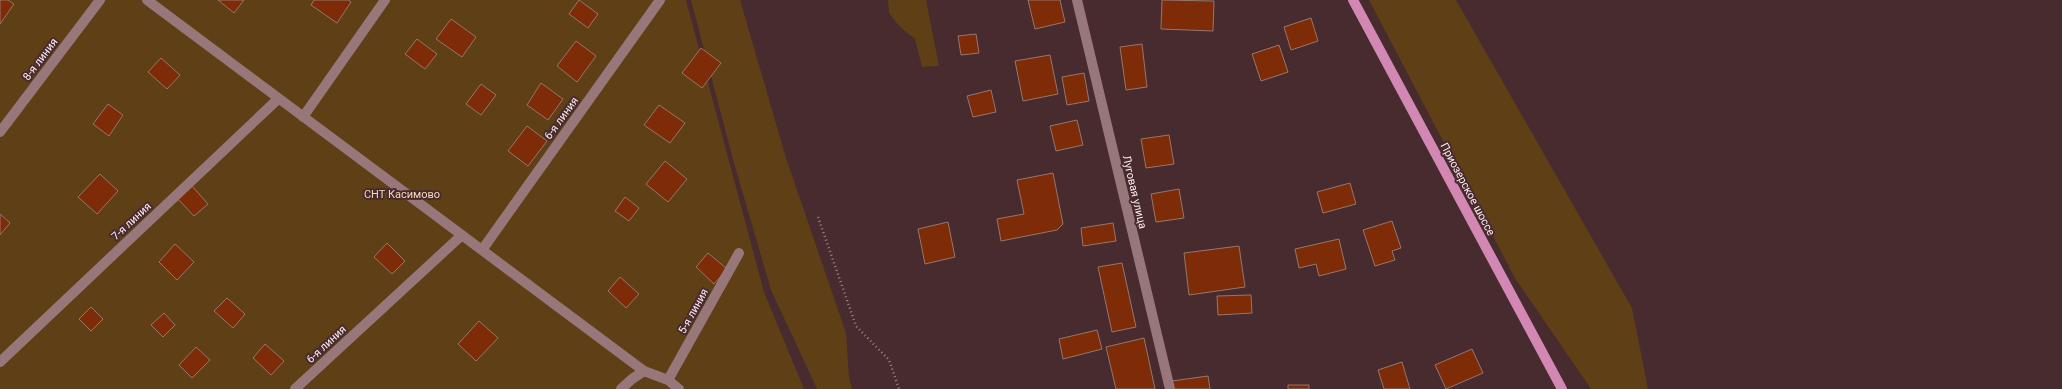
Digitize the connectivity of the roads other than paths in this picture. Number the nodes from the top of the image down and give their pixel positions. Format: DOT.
graph roads {
  1 [pos="100,0"];
  2 [pos="147,0"];
  3 [pos="385,0"];
  4 [pos="660,0"];
  5 [pos="1077,0"];
  6 [pos="1353,0"];
  7 [pos="278,99"];
  8 [pos="303,117"];
  9 [pos="0,132"];
  10 [pos="462,235"];
  11 [pos="482,250"];
  12 [pos="739,253"];
  13 [pos="0,362"];
  14 [pos="644,371"];
  15 [pos="668,380"];
  16 [pos="295,389"];
  17 [pos="621,389"];
  18 [pos="679,389"];
  19 [pos="1170,389"];
  20 [pos="1562,389"];
  1 -- 9 [label="street, 8-я линия"];
  2 -- 7 [label="street"];
  3 -- 8 [label="street"];
  4 -- 11 [label="street, 6-я линия"];
  5 -- 19 [label="street, Луговая улица"];
  6 -- 20 [label="main road, Приозерское шоссе"];
  7 -- 8 [label="street"];
  7 -- 13 [label="street, 7-я линия"];
  8 -- 10 [label="street"];
  10 -- 11 [label="street"];
  10 -- 16 [label="street, 6-я линия"];
  11 -- 14 [label="street"];
  12 -- 15 [label="street, 5-я линия"];
  14 -- 15 [label="street"];
  14 -- 17 [label="street"];
  15 -- 18 [label="street"];
}
